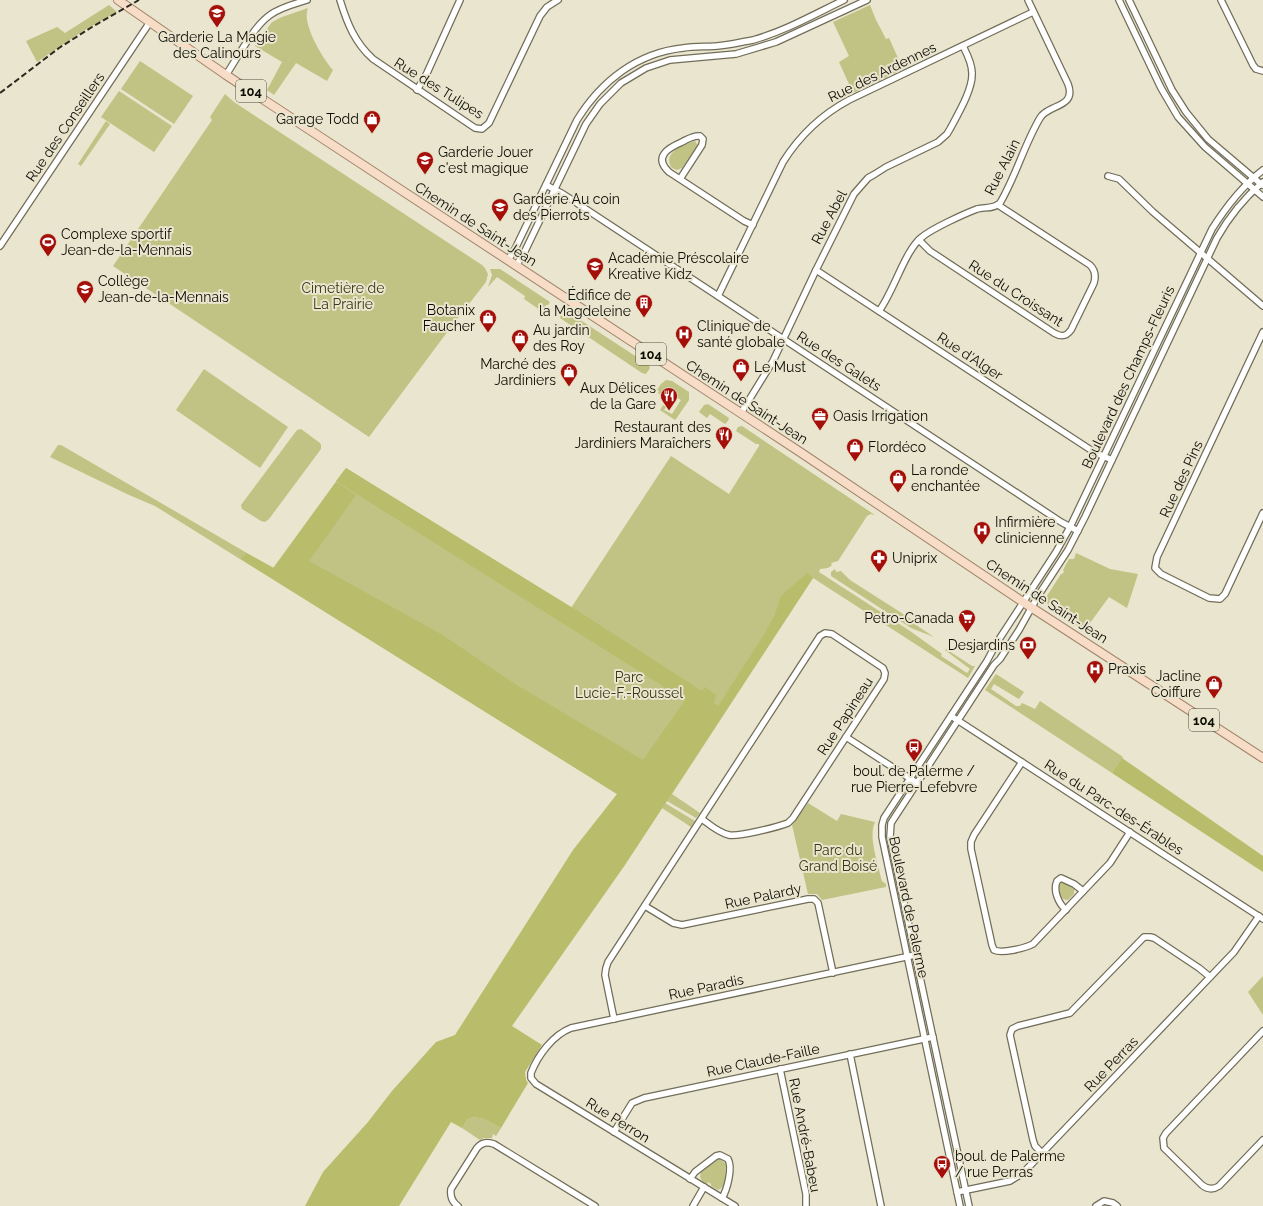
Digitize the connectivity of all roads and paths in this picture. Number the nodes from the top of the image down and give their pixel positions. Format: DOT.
graph roads {
  1 [pos="118,0"];
  2 [pos="307,0"];
  3 [pos="340,0"];
  4 [pos="460,0"];
  5 [pos="558,0"];
  6 [pos="844,0"];
  7 [pos="850,0"];
  8 [pos="867,0"];
  9 [pos="1028,0"];
  10 [pos="1119,0"];
  11 [pos="1129,0"];
  12 [pos="1221,0"];
  13 [pos="853,7"];
  14 [pos="1033,12"];
  15 [pos="150,22"];
  16 [pos="963,46"];
  17 [pos="699,47"];
  18 [pos="700,57"];
  19 [pos="1263,71"];
  20 [pos="226,75"];
  21 [pos="417,90"];
  22 [pos="1263,170"];
  23 [pos="1108,176"];
  24 [pos="1253,178"];
  25 [pos="680,179"];
  26 [pos="1246,184"];
  27 [pos="1262,184"];
  28 [pos="546,185"];
  29 [pos="555,189"];
  30 [pos="1254,190"];
  31 [pos="1263,197"];
  32 [pos="998,205"];
  33 [pos="753,225"];
  34 [pos="919,240"];
  35 [pos="0,246"];
  36 [pos="1200,253"];
  37 [pos="1207,259"];
  38 [pos="508,260"];
  39 [pos="516,266"];
  40 [pos="816,270"];
  41 [pos="718,296"];
  42 [pos="1263,306"];
  43 [pos="879,311"];
  44 [pos="1263,332"];
  45 [pos="783,339"];
  46 [pos="741,413"];
  47 [pos="1104,456"];
  48 [pos="1112,460"];
  49 [pos="1263,513"];
  50 [pos="1070,527"];
  51 [pos="1078,531"];
  52 [pos="1024,602"];
  53 [pos="1032,607"];
  54 [pos="951,716"];
  55 [pos="958,721"];
  56 [pos="846,737"];
  57 [pos="1263,758"];
  58 [pos="1022,762"];
  59 [pos="910,778"];
  60 [pos="917,783"];
  61 [pos="702,819"];
  62 [pos="1130,832"];
  63 [pos="1083,891"];
  64 [pos="645,906"];
  65 [pos="1066,910"];
  66 [pos="1261,918"];
  67 [pos="915,955"];
  68 [pos="907,957"];
  69 [pos="833,973"];
  70 [pos="1210,977"];
  71 [pos="614,1019"];
  72 [pos="1263,1031"];
  73 [pos="933,1036"];
  74 [pos="925,1039"];
  75 [pos="850,1054"];
  76 [pos="780,1069"];
  77 [pos="533,1081"];
  78 [pos="614,1132"];
  79 [pos="1263,1140"];
  80 [pos="1042,1153"];
  81 [pos="690,1179"];
  82 [pos="704,1187"];
  83 [pos="965,1190"];
  84 [pos="958,1192"];
  85 [pos="722,1198"];
  86 [pos="458,1206"];
  87 [pos="595,1206"];
  88 [pos="693,1206"];
  89 [pos="735,1206"];
  90 [pos="806,1206"];
  91 [pos="881,1206"];
  92 [pos="960,1206"];
  93 [pos="969,1206"];
  94 [pos="1096,1206"];
  95 [pos="1117,1206"];
  1 -- 15 [label="main road, Chemin de Saint-Jean / 104"];
  2 -- 20 [label="street"];
  3 -- 21 [label="street, Rue des Tulipes"];
  4 -- 21 [label="street"];
  5 -- 21 [label="street, Rue des Tulipes"];
  6 -- 17 [label="street"];
  7 -- 13 [label="street"];
  8 -- 13 [label="street"];
  9 -- 14 [label="street, Rue Alain"];
  10 -- 26 [label="street"];
  11 -- 24 [label="street"];
  12 -- 19 [label="street"];
  13 -- 18 [label="street"];
  14 -- 16 [label="street, Rue des Ardennes"];
  14 -- 32 [label="street, Rue Alain"];
  15 -- 20 [label="main road, Chemin de Saint-Jean / 104"];
  15 -- 35 [label="street, Rue des Conseillers"];
  16 -- 33 [label="street, Rue des Ardennes"];
  16 -- 40 [label="street, Rue Abel"];
  17 -- 18 [label="street"];
  17 -- 28 [label="street"];
  18 -- 29 [label="street"];
  20 -- 38 [label="main road, Chemin de Saint-Jean / 104"];
  22 -- 24 [label="street, Boulevard des Champs-Fleuris"];
  23 -- 36 [label="street"];
  24 -- 26 [label="street, Boulevard des Champs-Fleuris"];
  24 -- 27 [label="street"];
  25 -- 25 [label="street"];
  25 -- 33 [label="street"];
  26 -- 30 [label="street"];
  26 -- 36 [label="street, Boulevard des Champs-Fleuris"];
  27 -- 30 [label="street, Boulevard des Champs-Fleuris"];
  28 -- 29 [label="street, Rue des Galets"];
  28 -- 38 [label="street"];
  29 -- 39 [label="street"];
  29 -- 41 [label="street, Rue des Galets"];
  30 -- 31 [label="street"];
  30 -- 37 [label="street, Boulevard des Champs-Fleuris"];
  32 -- 34 [label="street, Rue Alain"];
  32 -- 34 [label="street, Rue du Croissant"];
  33 -- 41 [label="street, Rue des Ardennes"];
  34 -- 43 [label="street, Rue Alain"];
  36 -- 37 [label="street"];
  36 -- 47 [label="street, Boulevard des Champs-Fleuris"];
  37 -- 42 [label="street"];
  37 -- 48 [label="street, Boulevard des Champs-Fleuris"];
  38 -- 39 [label="main road, Chemin de Saint-Jean / 104"];
  39 -- 46 [label="main road, Chemin de Saint-Jean / 104"];
  40 -- 43 [label="street, Rue d'Alger"];
  40 -- 45 [label="street, Rue Abel"];
  41 -- 45 [label="street, Rue des Galets"];
  43 -- 47 [label="street, Rue d'Alger"];
  44 -- 49 [label="street, Rue des Pins"];
  45 -- 46 [label="street, Rue Abel"];
  45 -- 50 [label="street, Rue des Galets"];
  46 -- 52 [label="main road, Chemin de Saint-Jean / 104"];
  47 -- 48 [label="street, Rue d'Alger"];
  47 -- 50 [label="street, Boulevard des Champs-Fleuris"];
  48 -- 51 [label="street, Boulevard des Champs-Fleuris"];
  50 -- 51 [label="street, Rue des Galets"];
  50 -- 52 [label="street, Boulevard des Champs-Fleuris"];
  51 -- 53 [label="street, Boulevard des Champs-Fleuris"];
  52 -- 53 [label="main road, Chemin de Saint-Jean / 104"];
  52 -- 54 [label="street, Boulevard de Palerme"];
  53 -- 55 [label="street, Boulevard de Palerme"];
  53 -- 57 [label="main road, Chemin de Saint-Jean / 104"];
  54 -- 55 [label="street, Rue du Parc-des-Érables"];
  54 -- 59 [label="street, Boulevard de Palerme"];
  55 -- 58 [label="street, Rue du Parc-des-Érables"];
  55 -- 60 [label="street, Boulevard de Palerme"];
  56 -- 59 [label="street"];
  56 -- 61 [label="street, Rue Papineau"];
  56 -- 61 [label="street, Rue Papineau"];
  58 -- 62 [label="street, Rue du Parc-des-Érables"];
  58 -- 65 [label="street"];
  59 -- 60 [label="street"];
  59 -- 68 [label="street, Boulevard de Palerme"];
  60 -- 67 [label="street, Boulevard de Palerme"];
  61 -- 64 [label="street, Rue Papineau"];
  62 -- 63 [label="street"];
  62 -- 66 [label="street, Rue du Parc-des-Érables"];
  63 -- 65 [label="street"];
  63 -- 65 [label="street"];
  64 -- 69 [label="street, Rue Palardy"];
  64 -- 71 [label="street, Rue Papineau"];
  66 -- 70 [label="street, Rue Perras"];
  67 -- 68 [label="street, Rue Paradis"];
  67 -- 73 [label="street, Boulevard de Palerme"];
  68 -- 69 [label="street, Rue Paradis"];
  68 -- 74 [label="street, Boulevard de Palerme"];
  69 -- 71 [label="street, Rue Paradis"];
  70 -- 80 [label="street, Rue Perras"];
  70 -- 80 [label="street"];
  71 -- 77 [label="street, Rue Paradis"];
  72 -- 79 [label="street"];
  73 -- 74 [label="street, Rue Claude-Faille"];
  73 -- 83 [label="street, Boulevard de Palerme"];
  74 -- 75 [label="street, Rue Claude-Faille"];
  74 -- 84 [label="street, Boulevard de Palerme"];
  75 -- 76 [label="street, Rue Claude-Faille"];
  75 -- 91 [label="street"];
  76 -- 78 [label="street, Rue Claude-Faille"];
  76 -- 90 [label="street, Rue André-Babeu"];
  77 -- 78 [label="street, Rue Perron"];
  78 -- 81 [label="street, Rue Perron"];
  80 -- 83 [label="street, Rue Perras"];
  81 -- 82 [label="street, Rue Perron"];
  81 -- 85 [label="street"];
  82 -- 85 [label="street, Rue Perron"];
  82 -- 88 [label="street"];
  83 -- 84 [label="street, Rue Perras"];
  83 -- 93 [label="street, Boulevard de Palerme"];
  84 -- 92 [label="street, Boulevard de Palerme"];
  85 -- 89 [label="street, Rue Perron"];
  86 -- 87 [label="street"];
  94 -- 95 [label="street"];
}
